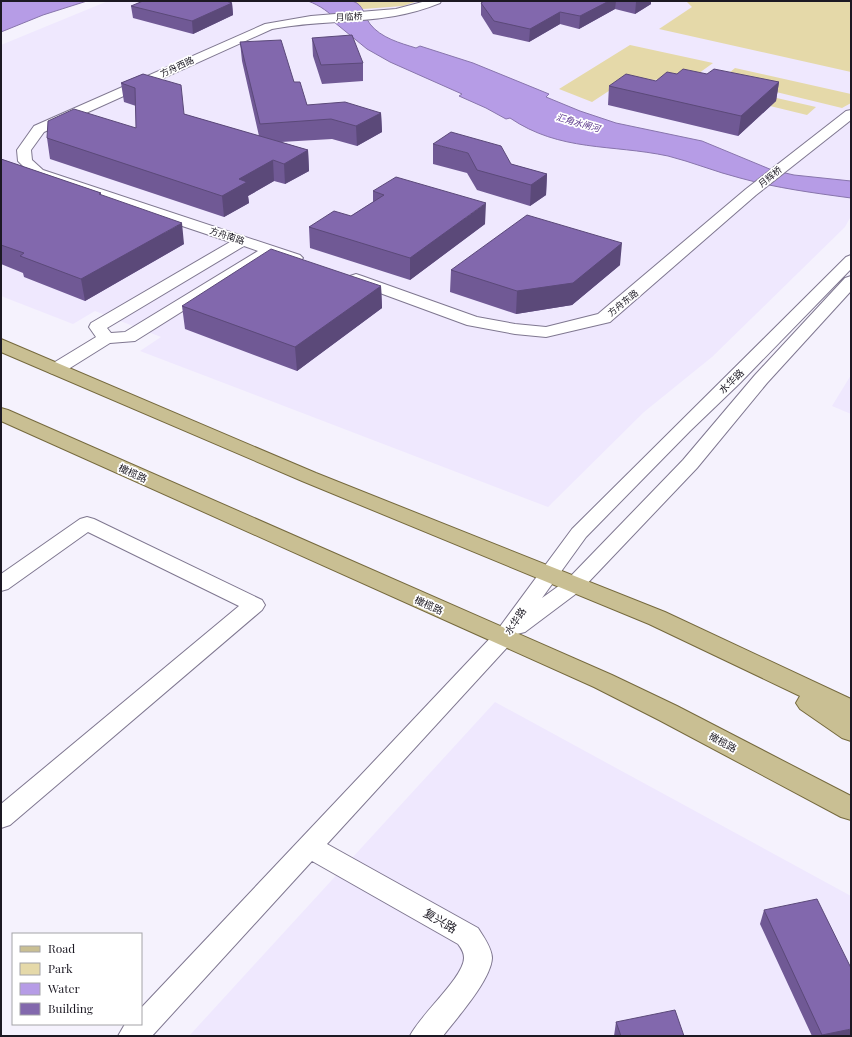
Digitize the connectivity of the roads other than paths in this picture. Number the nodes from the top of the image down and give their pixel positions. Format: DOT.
graph roads {
  1 [pos="436,1"];
  2 [pos="325,18"];
  3 [pos="851,114"];
  4 [pos="38,173"];
  5 [pos="751,192"];
  6 [pos="242,240"];
  7 [pos="270,250"];
  8 [pos="851,260"];
  9 [pos="309,263"];
  10 [pos="345,276"];
  11 [pos="851,281"];
  12 [pos="106,338"];
  13 [pos="1,345"];
  14 [pos="56,368"];
  15 [pos="1,414"];
  16 [pos="548,574"];
  17 [pos="1,584"];
  18 [pos="574,585"];
  19 [pos="504,637"];
  20 [pos="744,661"];
  21 [pos="851,710"];
  22 [pos="851,731"];
  23 [pos="851,809"];
  24 [pos="1,818"];
  25 [pos="308,846"];
  26 [pos="133,1036"];
  27 [pos="425,1036"];
  1 -- 2 [label="street, 月临桥"];
  2 -- 4 [label="street, 方舟西路"];
  3 -- 5 [label="street, 月辉桥"];
  4 -- 6 [label="street, 方舟南路"];
  5 -- 10 [label="street, 方舟东路"];
  6 -- 7 [label="street, 方舟南路"];
  6 -- 12 [label="street"];
  7 -- 9 [label="street, 方舟南路"];
  7 -- 12 [label="street"];
  8 -- 16 [label="street, 水华路"];
  11 -- 18 [label="street, 水华路"];
  12 -- 14 [label="street"];
  13 -- 14 [label="main road"];
  14 -- 16 [label="main road"];
  15 -- 19 [label="main road, 橄榄路"];
  16 -- 18 [label="main road"];
  16 -- 19 [label="street, 水华路"];
  17 -- 24 [label="street"];
  18 -- 19 [label="street, 水华路"];
  18 -- 20 [label="main road"];
  19 -- 23 [label="main road, 橄榄路"];
  19 -- 25 [label="street"];
  20 -- 21 [label="main road"];
  20 -- 22 [label="main road"];
  25 -- 26 [label="street"];
  25 -- 27 [label="street, 复兴路"];
}
